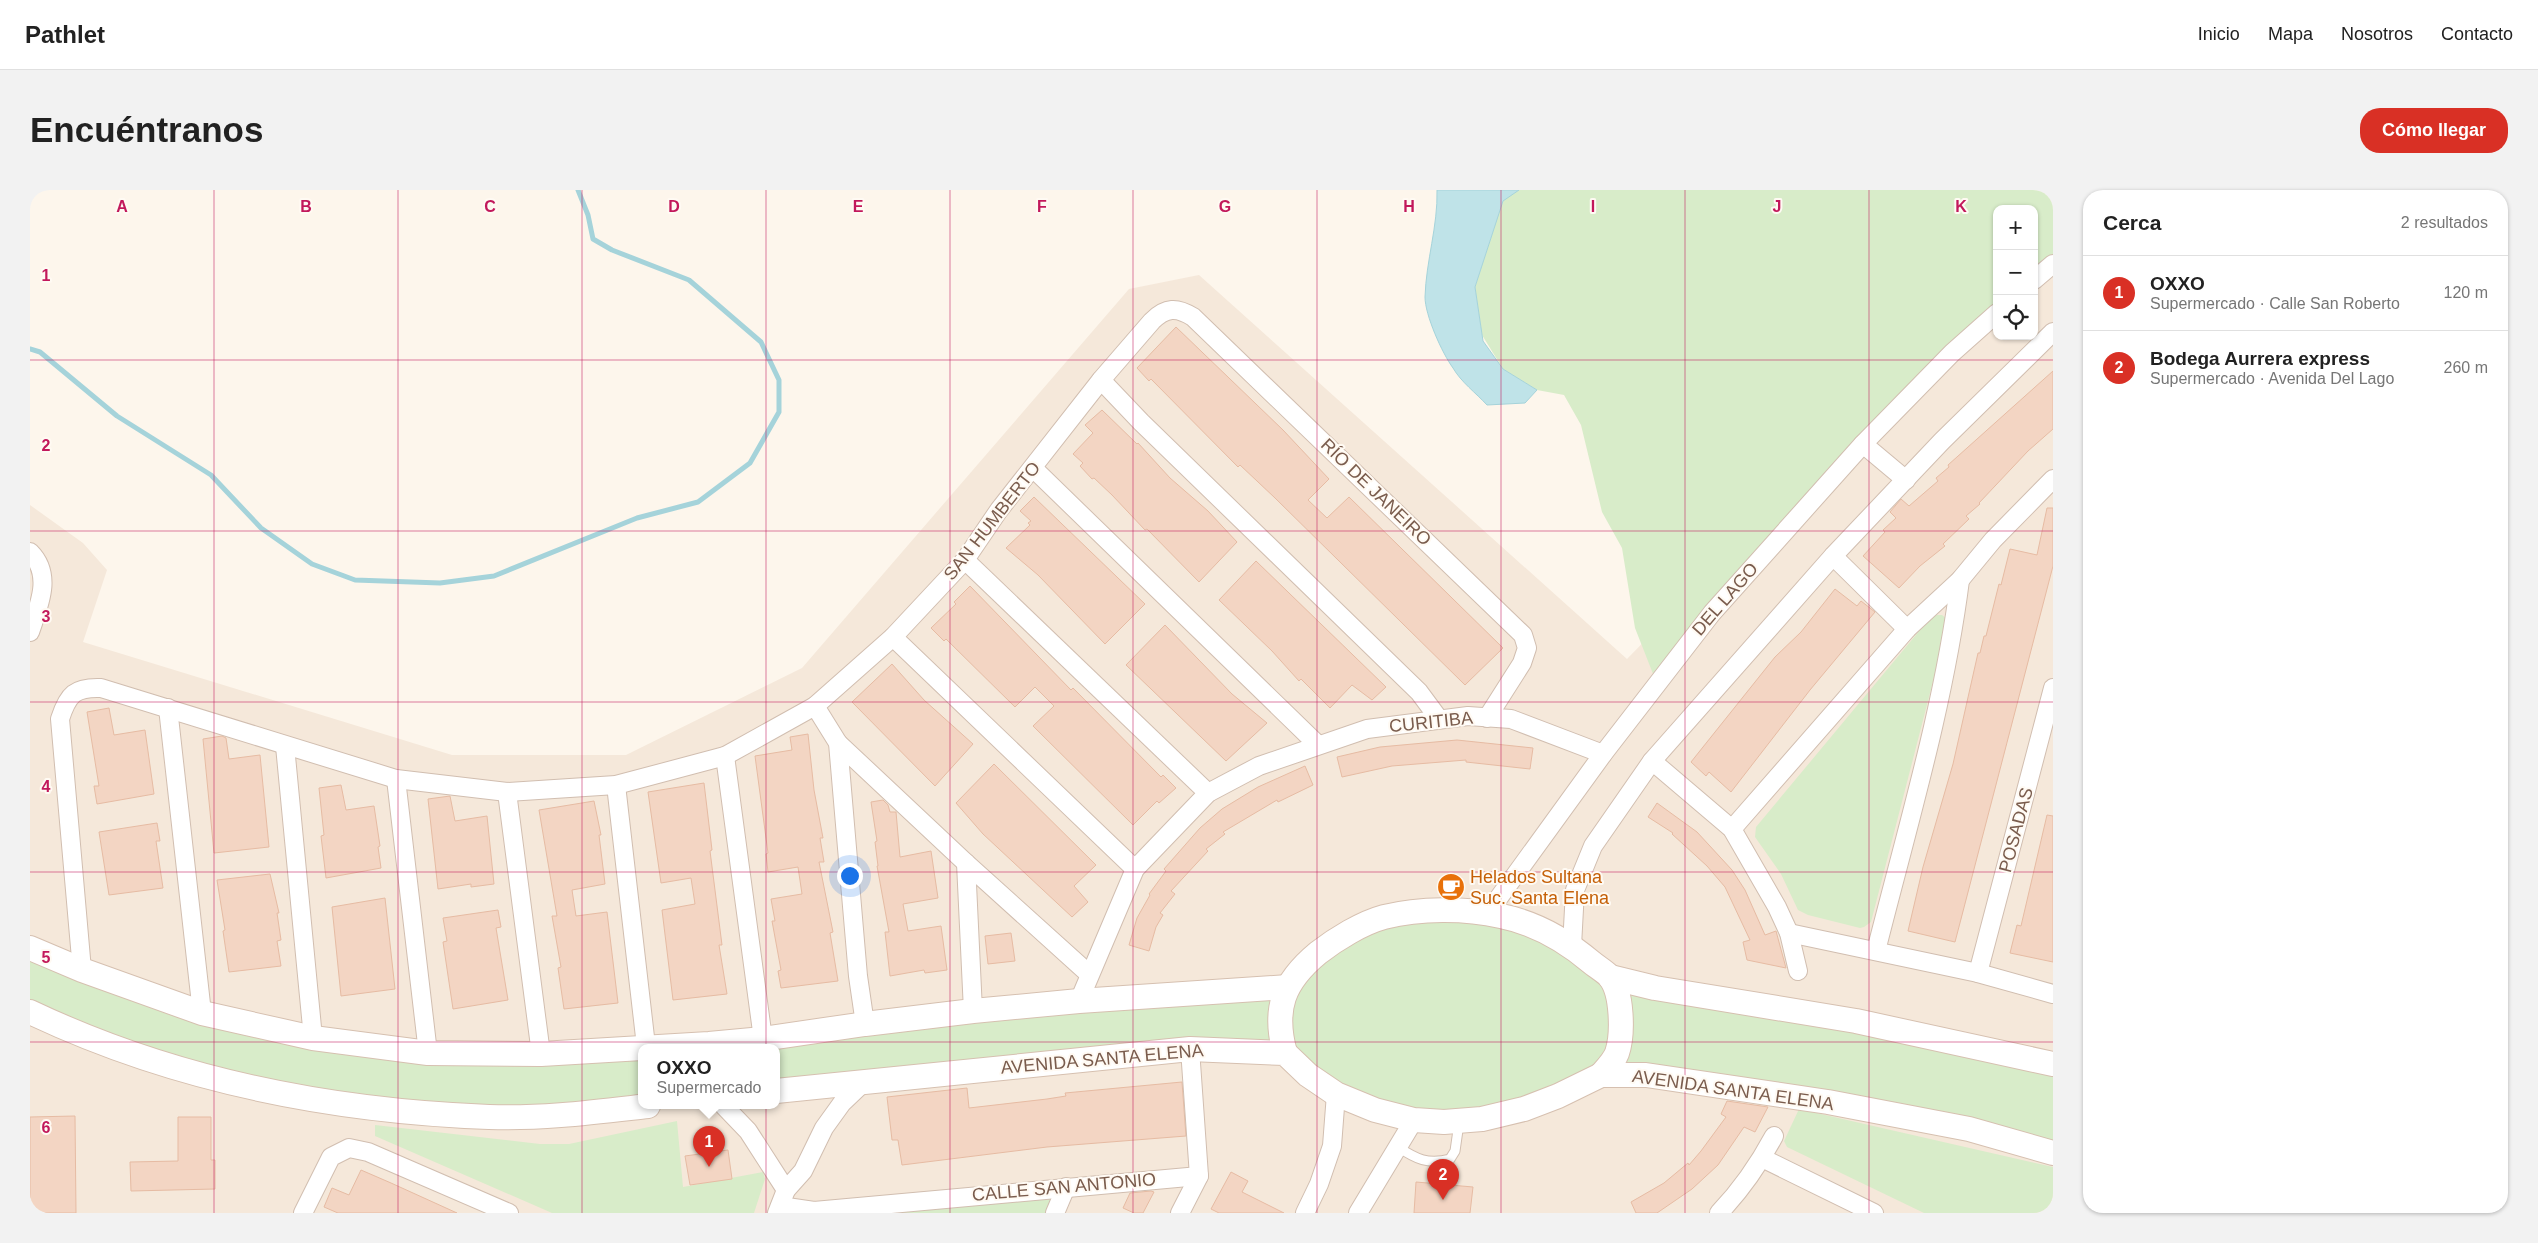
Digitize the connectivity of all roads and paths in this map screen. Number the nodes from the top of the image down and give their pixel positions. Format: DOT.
graph roads {
  1 [pos="2053,264"];
  2 [pos="2038,277"];
  3 [pos="1993,317"];
  4 [pos="1152,321"];
  5 [pos="2053,332"];
  6 [pos="1101,380"];
  7 [pos="1863,444"];
  8 [pos="1034,469"];
  9 [pos="2053,479"];
  10 [pos="1906,480"];
  11 [pos="30,552"];
  12 [pos="1832,556"];
  13 [pos="965,560"];
  14 [pos="1960,580"];
  15 [pos="1907,629"];
  16 [pos="30,632"];
  17 [pos="893,638"];
  18 [pos="2053,688"];
  19 [pos="815,706"];
  20 [pos="168,708"];
  21 [pos="1439,718"];
  22 [pos="1487,718"];
  23 [pos="838,743"];
  24 [pos="1318,745"];
  25 [pos="285,746"];
  26 [pos="1603,754"];
  27 [pos="725,756"];
  28 [pos="1652,761"];
  29 [pos="396,779"];
  30 [pos="616,784"];
  31 [pos="507,792"];
  32 [pos="1208,794"];
  33 [pos="1732,829"];
  34 [pos="966,863"];
  35 [pos="1135,869"];
  36 [pos="1487,914"];
  37 [pos="1789,933"];
  38 [pos="1572,946"];
  39 [pos="30,948"];
  40 [pos="1876,951"];
  41 [pos="82,970"];
  42 [pos="1798,971"];
  43 [pos="1978,973"];
  44 [pos="1089,974"];
  45 [pos="1610,977"];
  46 [pos="1288,987"];
  47 [pos="2053,994"];
  48 [pos="1079,1001"];
  49 [pos="972,1011"];
  50 [pos="30,1012"];
  51 [pos="202,1013"];
  52 [pos="864,1024"];
  53 [pos="313,1038"];
  54 [pos="763,1039"];
  55 [pos="646,1044"];
  56 [pos="724,1044"];
  57 [pos="638,1047"];
  58 [pos="1190,1049"];
  59 [pos="428,1053"];
  60 [pos="1285,1053"];
  61 [pos="541,1054"];
  62 [pos="2053,1064"];
  63 [pos="1602,1075"];
  64 [pos="864,1082"];
  65 [pos="780,1091"];
  66 [pos="1336,1094"];
  67 [pos="638,1107"];
  68 [pos="727,1109"];
  69 [pos="1414,1120"];
  70 [pos="1459,1121"];
  71 [pos="1774,1136"];
  72 [pos="1398,1147"];
  73 [pos="2053,1153"];
  74 [pos="1762,1158"];
  75 [pos="1199,1176"];
  76 [pos="1066,1187"];
  77 [pos="781,1203"];
  78 [pos="815,1212"];
  79 [pos="303,1213"];
  80 [pos="510,1213"];
  81 [pos="1055,1213"];
  82 [pos="1180,1213"];
  83 [pos="1305,1213"];
  84 [pos="1358,1213"];
  85 [pos="1719,1213"];
  86 [pos="1874,1213"];
  1 -- 2 [label="street"];
  3 -- 7 [label="street, DEL LAGO"];
  4 -- 6 [label="street, SAN HUMBERTO"];
  4 -- 22 [label="street, RÍO DE JANEIRO"];
  5 -- 10 [label="street"];
  6 -- 8 [label="street, SAN HUMBERTO"];
  6 -- 21 [label="street"];
  7 -- 10 [label="street"];
  7 -- 26 [label="street, DEL LAGO"];
  8 -- 13 [label="street, SAN HUMBERTO"];
  8 -- 24 [label="street"];
  9 -- 14 [label="street"];
  10 -- 12 [label="street"];
  11 -- 16 [label="street"];
  12 -- 15 [label="street"];
  12 -- 28 [label="street"];
  13 -- 17 [label="street, SAN HUMBERTO"];
  13 -- 32 [label="street"];
  14 -- 15 [label="street"];
  14 -- 40 [label="street"];
  15 -- 33 [label="street"];
  17 -- 19 [label="street, SAN HUMBERTO"];
  17 -- 35 [label="street"];
  18 -- 43 [label="street, POSADAS"];
  19 -- 23 [label="street"];
  19 -- 27 [label="street, SAN HUMBERTO"];
  20 -- 25 [label="street, SAN HUMBERTO"];
  20 -- 41 [label="street, SAN HUMBERTO"];
  20 -- 51 [label="street"];
  21 -- 22 [label="street, CURITIBA"];
  21 -- 24 [label="street, CURITIBA"];
  22 -- 26 [label="street, CURITIBA"];
  23 -- 34 [label="street"];
  23 -- 52 [label="street"];
  24 -- 32 [label="street, CURITIBA"];
  25 -- 29 [label="street, SAN HUMBERTO"];
  25 -- 53 [label="street"];
  26 -- 36 [label="street, DEL LAGO"];
  27 -- 30 [label="street, SAN HUMBERTO"];
  27 -- 54 [label="street"];
  28 -- 33 [label="street"];
  28 -- 38 [label="street"];
  29 -- 31 [label="street, SAN HUMBERTO"];
  29 -- 59 [label="street"];
  30 -- 31 [label="street, SAN HUMBERTO"];
  30 -- 55 [label="street"];
  31 -- 61 [label="street"];
  32 -- 35 [label="street, CURITIBA"];
  33 -- 37 [label="street"];
  34 -- 44 [label="street"];
  34 -- 49 [label="street"];
  35 -- 44 [label="street"];
  36 -- 38 [label="street"];
  36 -- 46 [label="street"];
  37 -- 40 [label="street"];
  37 -- 42 [label="street"];
  38 -- 45 [label="street"];
  39 -- 41 [label="street"];
  40 -- 43 [label="street"];
  41 -- 51 [label="street"];
  43 -- 47 [label="street"];
  44 -- 48 [label="street"];
  45 -- 62 [label="street"];
  45 -- 63 [label="street"];
  46 -- 48 [label="street"];
  46 -- 60 [label="street"];
  48 -- 49 [label="street"];
  49 -- 52 [label="street"];
  50 -- 67 [label="street"];
  51 -- 53 [label="street"];
  52 -- 54 [label="street"];
  53 -- 59 [label="street"];
  54 -- 56 [label="street"];
  57 -- 61 [label="street"];
  58 -- 60 [label="street, AVENIDA SANTA ELENA"];
  58 -- 64 [label="street, AVENIDA SANTA ELENA"];
  58 -- 75 [label="street"];
  59 -- 61 [label="street"];
  60 -- 66 [label="street, AVENIDA SANTA ELENA"];
  63 -- 70 [label="street, AVENIDA SANTA ELENA"];
  63 -- 73 [label="street, AVENIDA SANTA ELENA"];
  64 -- 65 [label="street, AVENIDA SANTA ELENA"];
  64 -- 77 [label="street"];
  66 -- 69 [label="street, AVENIDA SANTA ELENA"];
  66 -- 83 [label="street"];
  68 -- 77 [label="street"];
  69 -- 70 [label="street, AVENIDA SANTA ELENA"];
  69 -- 72 [label="street"];
  70 -- 72 [label="lane"];
  71 -- 74 [label="street"];
  72 -- 84 [label="street"];
  74 -- 85 [label="street"];
  74 -- 86 [label="street"];
  75 -- 76 [label="street, CALLE SAN ANTONIO"];
  75 -- 82 [label="street"];
  76 -- 78 [label="street, CALLE SAN ANTONIO"];
  76 -- 81 [label="street"];
  77 -- 78 [label="street, CALLE SAN ANTONIO"];
  79 -- 80 [label="street"];
}
